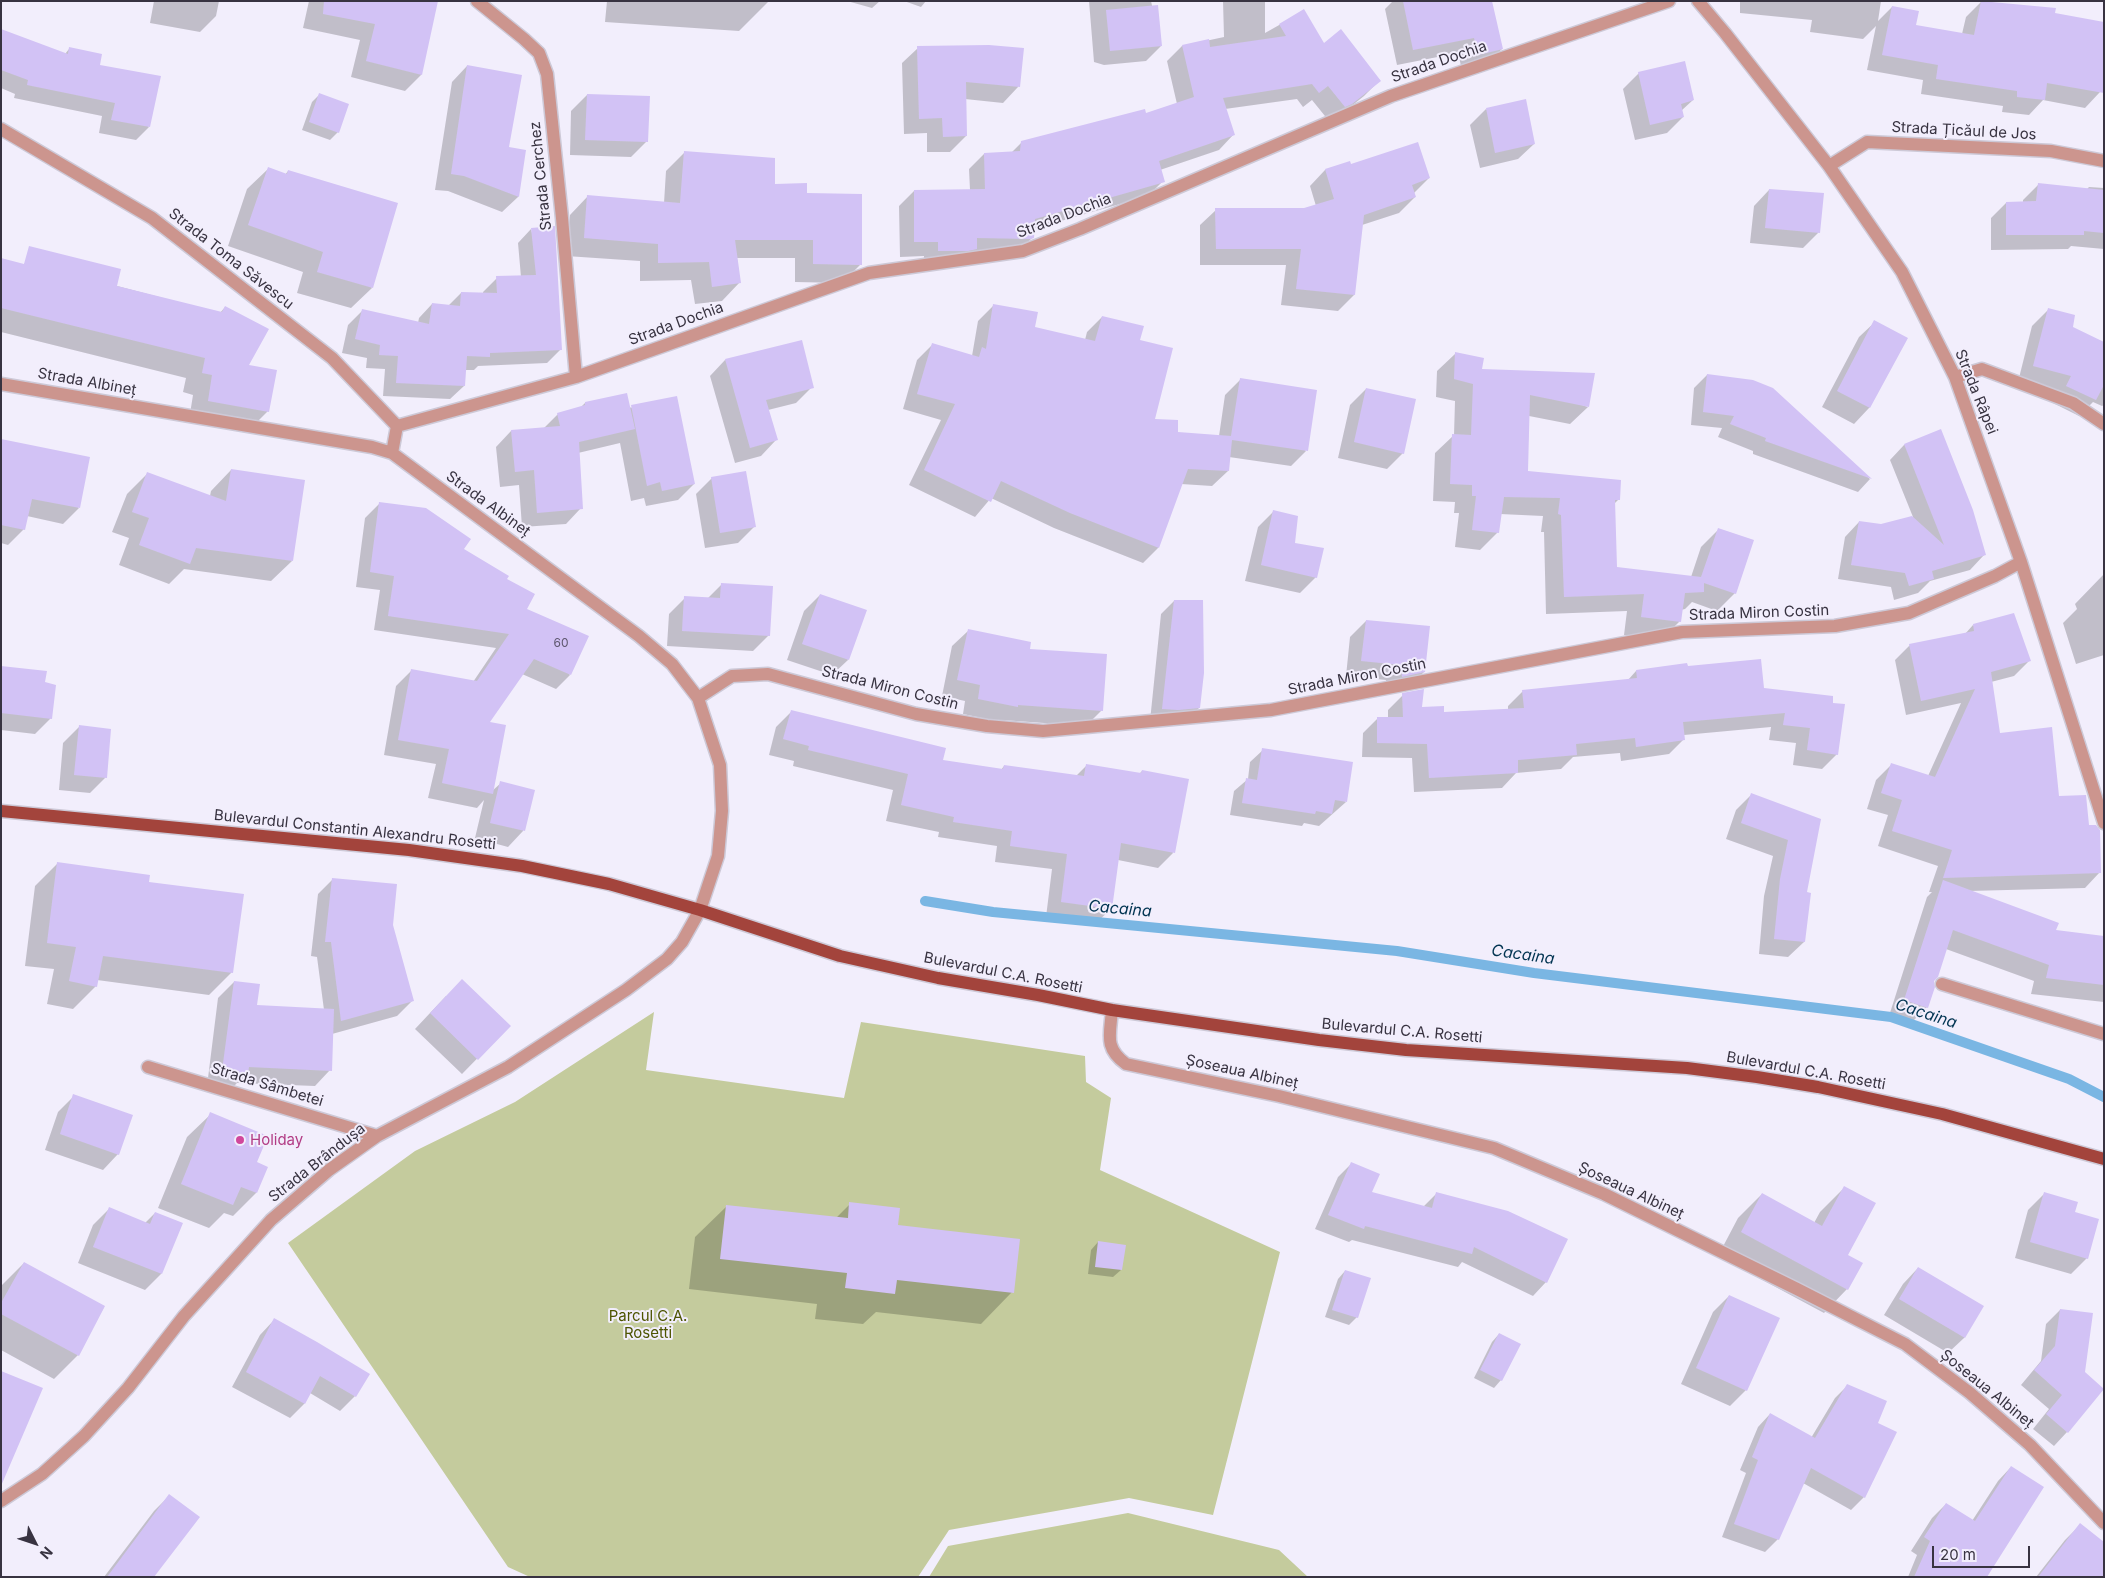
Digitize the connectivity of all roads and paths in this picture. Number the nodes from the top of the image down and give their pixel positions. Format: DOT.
graph roads {
  1 [pos="477,1"];
  2 [pos="1668,1"];
  3 [pos="1698,1"];
  4 [pos="1,129"];
  5 [pos="2104,162"];
  6 [pos="1829,166"];
  7 [pos="576,377"];
  8 [pos="1955,377"];
  9 [pos="1,384"];
  10 [pos="2104,424"];
  11 [pos="397,426"];
  12 [pos="392,453"];
  13 [pos="2021,562"];
  14 [pos="698,698"];
  15 [pos="1,811"];
  16 [pos="2104,822"];
  17 [pos="700,910"];
  18 [pos="1942,984"];
  19 [pos="1112,1010"];
  20 [pos="2104,1034"];
  21 [pos="148,1067"];
  22 [pos="377,1136"];
  23 [pos="2104,1159"];
  24 [pos="1,1501"];
  25 [pos="2104,1523"];
  1 -- 7 [label="street, Strada Cerchez"];
  2 -- 7 [label="street, Strada Dochia"];
  3 -- 6 [label="street, Strada Râpei"];
  4 -- 11 [label="street, Strada Toma Săvescu"];
  5 -- 6 [label="street, Strada Țicăul de Jos"];
  6 -- 8 [label="street, Strada Râpei"];
  7 -- 11 [label="street, Strada Dochia"];
  8 -- 10 [label="street"];
  8 -- 13 [label="street, Strada Râpei"];
  9 -- 12 [label="street, Strada Albineț"];
  11 -- 12 [label="street"];
  12 -- 14 [label="street, Strada Albineț"];
  13 -- 14 [label="street, Strada Miron Costin"];
  13 -- 16 [label="street, Strada Râpei"];
  14 -- 17 [label="street, Strada Albineț"];
  15 -- 17 [label="main road, Bulevardul Constantin Alexandru Rosetti"];
  17 -- 19 [label="main road, Bulevardul C.A. Rosetti"];
  17 -- 22 [label="street, Strada Brândușa"];
  18 -- 20 [label="street"];
  19 -- 23 [label="main road, Bulevardul C.A. Rosetti"];
  19 -- 25 [label="street, Șoseaua Albineț"];
  21 -- 22 [label="street, Strada Sâmbetei"];
  22 -- 24 [label="street, Strada Brândușa"];
}
